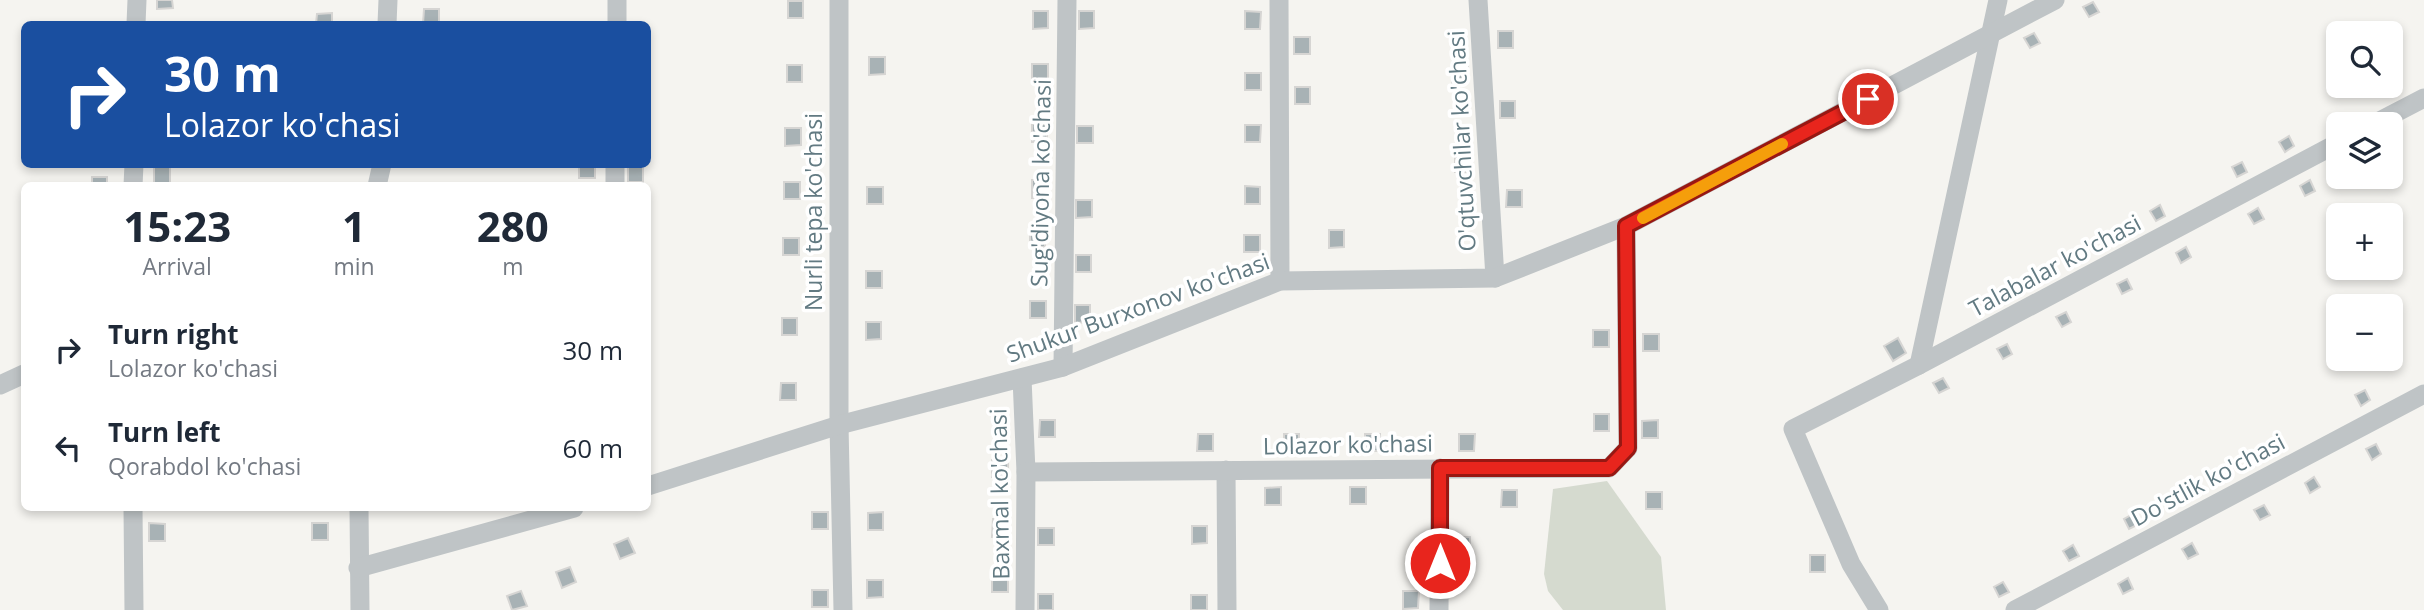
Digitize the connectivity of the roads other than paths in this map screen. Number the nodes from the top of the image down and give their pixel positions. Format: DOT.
graph roads {
  1 [pos="137,0"];
  2 [pos="388,0"];
  3 [pos="617,0"];
  4 [pos="839,0"];
  5 [pos="1067,0"];
  6 [pos="1279,0"];
  7 [pos="1478,0"];
  8 [pos="1998,0"];
  9 [pos="2055,0"];
  10 [pos="136,21"];
  11 [pos="387,21"];
  12 [pos="617,21"];
  13 [pos="1990,35"];
  14 [pos="2424,98"];
  15 [pos="2397,112"];
  16 [pos="2326,149"];
  17 [pos="1626,226"];
  18 [pos="1495,278"];
  19 [pos="1280,281"];
  20 [pos="1919,365"];
  21 [pos="1063,367"];
  22 [pos="21,375"];
  23 [pos="1022,378"];
  24 [pos="0,385"];
  25 [pos="2424,394"];
  26 [pos="839,425"];
  27 [pos="1440,468"];
  28 [pos="1226,470"];
  29 [pos="1026,472"];
  30 [pos="651,485"];
  31 [pos="133,511"];
  32 [pos="359,511"];
  33 [pos="563,511"];
  34 [pos="358,568"];
  35 [pos="134,610"];
  36 [pos="360,610"];
  37 [pos="843,610"];
  38 [pos="1025,610"];
  39 [pos="1227,610"];
  40 [pos="1439,610"];
  41 [pos="1879,610"];
  42 [pos="2015,610"];
  1 -- 10 [label="street"];
  2 -- 11 [label="street"];
  3 -- 12 [label="street"];
  4 -- 26 [label="street, Nurli tepa ko'chasi"];
  5 -- 21 [label="street, Sug'diyona ko'chasi"];
  6 -- 19 [label="street"];
  7 -- 18 [label="street, O'qtuvchilar ko'chasi"];
  8 -- 13 [label="street"];
  9 -- 13 [label="street, Shukur Burxonov ko'chasi"];
  13 -- 17 [label="street, Shukur Burxonov ko'chasi"];
  13 -- 20 [label="street"];
  14 -- 15 [label="street"];
  16 -- 20 [label="street, Talabalar ko'chasi"];
  17 -- 18 [label="street, Shukur Burxonov ko'chasi"];
  17 -- 27 [label="street, Lolazor ko'chasi"];
  18 -- 19 [label="street, Shukur Burxonov ko'chasi"];
  19 -- 21 [label="street, Shukur Burxonov ko'chasi"];
  20 -- 41 [label="street, Talabalar ko'chasi"];
  21 -- 23 [label="street, Shukur Burxonov ko'chasi"];
  22 -- 24 [label="street"];
  23 -- 26 [label="street, Shukur Burxonov ko'chasi"];
  23 -- 29 [label="street, Baxmal ko'chasi"];
  25 -- 42 [label="street, Do'stlik ko'chasi"];
  26 -- 30 [label="street, Shukur Burxonov ko'chasi"];
  26 -- 37 [label="street, Nurli tepa ko'chasi"];
  27 -- 28 [label="street, Lolazor ko'chasi"];
  27 -- 40 [label="street"];
  28 -- 29 [label="street, Lolazor ko'chasi"];
  28 -- 39 [label="street"];
  29 -- 38 [label="street, Baxmal ko'chasi"];
  31 -- 35 [label="street"];
  32 -- 34 [label="street"];
  33 -- 34 [label="street"];
  34 -- 36 [label="street"];
}
